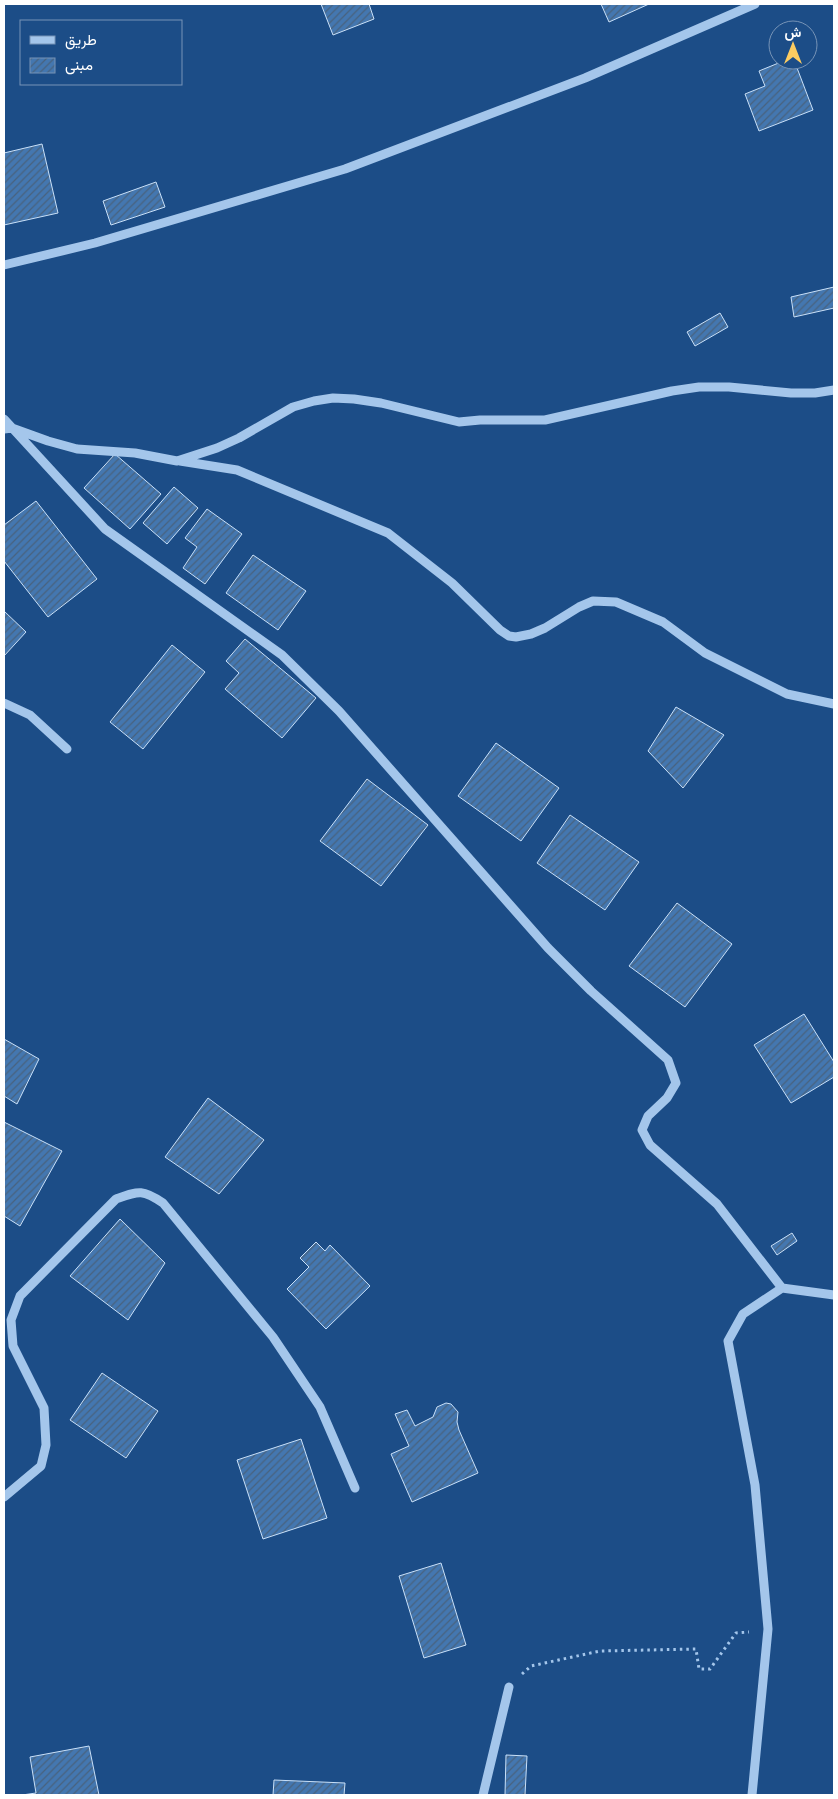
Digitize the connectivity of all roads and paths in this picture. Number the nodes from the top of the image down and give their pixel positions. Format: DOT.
graph roads {
  1 [pos="755,4"];
  2 [pos="4,265"];
  3 [pos="834,390"];
  4 [pos="4,419"];
  5 [pos="8,428"];
  6 [pos="177,460"];
  7 [pos="4,703"];
  8 [pos="834,704"];
  9 [pos="67,749"];
  10 [pos="782,1288"];
  11 [pos="834,1295"];
  12 [pos="355,1488"];
  13 [pos="4,1497"];
  14 [pos="768,1629"];
  15 [pos="509,1687"];
  16 [pos="483,1795"];
  17 [pos="752,1795"];
  1 -- 2 [label="street"];
  3 -- 6 [label="street"];
  4 -- 5 [label="street"];
  5 -- 6 [label="street"];
  5 -- 10 [label="street"];
  6 -- 8 [label="street"];
  7 -- 9 [label="street"];
  10 -- 11 [label="street"];
  10 -- 14 [label="street"];
  12 -- 13 [label="street"];
  14 -- 15 [label="path"];
  14 -- 17 [label="street"];
  15 -- 16 [label="street"];
}
